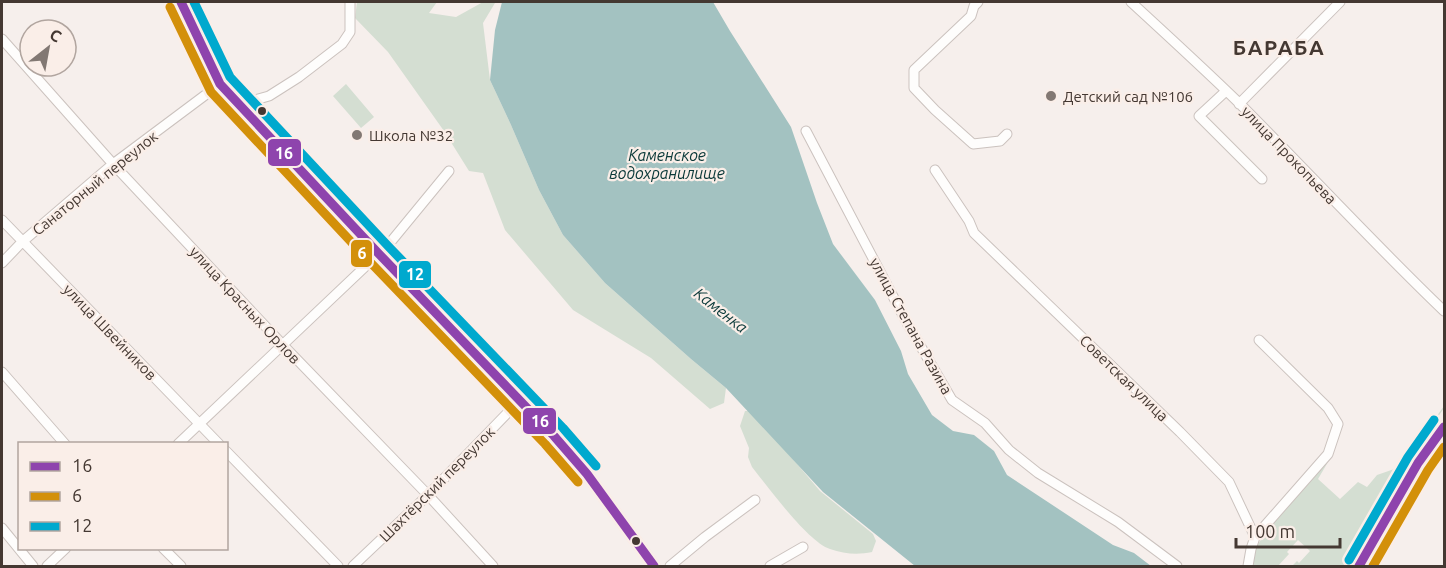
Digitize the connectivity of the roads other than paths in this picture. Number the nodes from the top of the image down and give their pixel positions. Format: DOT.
graph roads {
  1 [pos="180,2"];
  2 [pos="350,2"];
  3 [pos="978,2"];
  4 [pos="1131,2"];
  5 [pos="1340,2"];
  6 [pos="2,39"];
  7 [pos="220,84"];
  8 [pos="1226,91"];
  9 [pos="1239,104"];
  10 [pos="242,108"];
  11 [pos="806,131"];
  12 [pos="1007,134"];
  13 [pos="113,164"];
  14 [pos="935,170"];
  15 [pos="449,171"];
  16 [pos="1262,179"];
  17 [pos="2,220"];
  18 [pos="22,242"];
  19 [pos="379,254"];
  20 [pos="2,263"];
  21 [pos="1444,311"];
  22 [pos="1259,340"];
  23 [pos="282,344"];
  24 [pos="2,372"];
  25 [pos="519,401"];
  26 [pos="199,423"];
  27 [pos="1444,427"];
  28 [pos="63,442"];
  29 [pos="180,442"];
  30 [pos="217,442"];
  31 [pos="228,453"];
  32 [pos="428,495"];
  33 [pos="755,500"];
  34 [pos="2,528"];
  35 [pos="1255,537"];
  36 [pos="802,547"];
  37 [pos="18,548"];
  38 [pos="19,550"];
  39 [pos="65,550"];
  40 [pos="164,550"];
  41 [pos="33,567"];
  42 [pos="46,567"];
  43 [pos="181,567"];
  44 [pos="338,567"];
  45 [pos="353,567"];
  46 [pos="493,567"];
  47 [pos="654,567"];
  48 [pos="670,567"];
  49 [pos="770,567"];
  50 [pos="1177,567"];
  51 [pos="1248,567"];
  52 [pos="1359,567"];
  1 -- 7 [label="main road"];
  2 -- 10 [label="street"];
  3 -- 12 [label="street"];
  4 -- 8 [label="street, улица Прокопьева"];
  5 -- 9 [label="street"];
  6 -- 13 [label="street, улица Красных Орлов"];
  7 -- 10 [label="main road"];
  7 -- 13 [label="street, Санаторный переулок"];
  8 -- 9 [label="street, улица Прокопьева"];
  8 -- 16 [label="street"];
  9 -- 21 [label="street, улица Прокопьева"];
  10 -- 19 [label="main road"];
  11 -- 50 [label="street, улица Степана Разина"];
  13 -- 18 [label="street, Санаторный переулок"];
  13 -- 23 [label="street, улица Красных Орлов"];
  14 -- 35 [label="street, Советская улица"];
  15 -- 19 [label="street"];
  17 -- 18 [label="street, улица Швейников"];
  18 -- 20 [label="street, Санаторный переулок"];
  18 -- 26 [label="street, улица Швейников"];
  19 -- 23 [label="street"];
  19 -- 25 [label="main road"];
  22 -- 35 [label="street"];
  23 -- 26 [label="street"];
  23 -- 32 [label="street, улица Красных Орлов"];
  24 -- 28 [label="street"];
  25 -- 32 [label="street, Шахтёрский переулок"];
  25 -- 47 [label="main road"];
  26 -- 29 [label="street"];
  26 -- 30 [label="street, улица Швейников"];
  27 -- 52 [label="main road"];
  31 -- 44 [label="street"];
  32 -- 45 [label="street, Шахтёрский переулок"];
  32 -- 46 [label="street, улица Красных Орлов"];
  33 -- 48 [label="street"];
  34 -- 37 [label="street"];
  35 -- 51 [label="street"];
  36 -- 49 [label="street"];
  38 -- 41 [label="street"];
  39 -- 42 [label="street"];
  40 -- 43 [label="street"];
}
